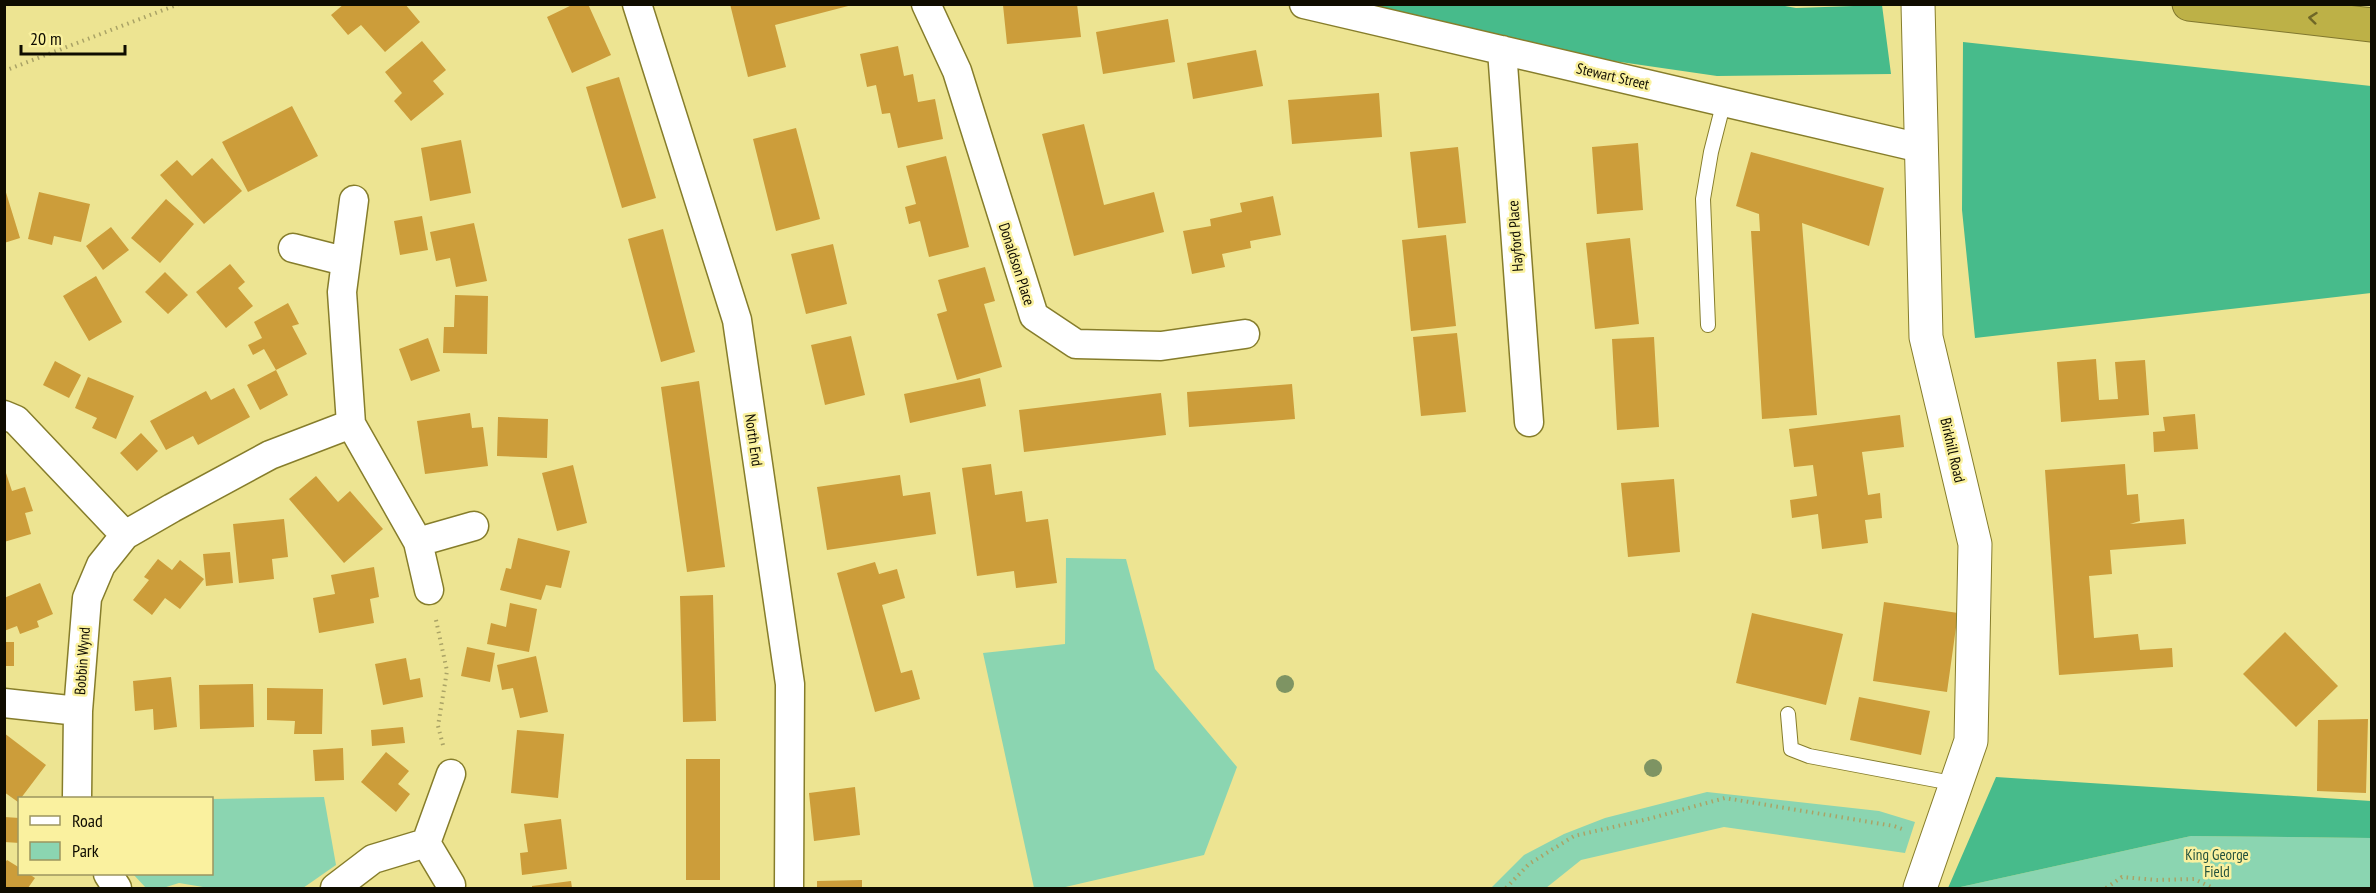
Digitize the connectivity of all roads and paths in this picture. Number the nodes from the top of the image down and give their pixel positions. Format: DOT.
graph roads {
  1 [pos="179,4"];
  2 [pos="637,4"];
  3 [pos="926,4"];
  4 [pos="1304,4"];
  5 [pos="1918,4"];
  6 [pos="2189,4"];
  7 [pos="2372,25"];
  8 [pos="1502,50"];
  9 [pos="4,71"];
  10 [pos="1724,101"];
  11 [pos="1921,148"];
  12 [pos="354,201"];
  13 [pos="293,248"];
  14 [pos="344,261"];
  15 [pos="1708,325"];
  16 [pos="1245,334"];
  17 [pos="4,415"];
  18 [pos="1529,422"];
  19 [pos="351,424"];
  20 [pos="474,526"];
  21 [pos="126,535"];
  22 [pos="418,542"];
  23 [pos="429,590"];
  24 [pos="4,703"];
  25 [pos="78,711"];
  26 [pos="1788,714"];
  27 [pos="451,774"];
  28 [pos="1957,784"];
  29 [pos="77,797"];
  30 [pos="1937,842"];
  31 [pos="426,843"];
  32 [pos="109,875"];
  33 [pos="451,885"];
  34 [pos="117,888"];
  35 [pos="335,888"];
  36 [pos="789,888"];
  37 [pos="1506,888"];
  38 [pos="1920,888"];
  39 [pos="2106,888"];
  40 [pos="2213,888"];
  1 -- 9 [label="path"];
  2 -- 36 [label="street, North End"];
  3 -- 16 [label="street, Donaldson Place"];
  4 -- 8 [label="street, Stewart Street"];
  5 -- 11 [label="street, Birkhill Road"];
  7 -- 6 [label="highway, one-way"];
  8 -- 10 [label="street, Stewart Street"];
  8 -- 18 [label="street, Hayford Place"];
  10 -- 11 [label="street, Stewart Street"];
  10 -- 15 [label="lane"];
  11 -- 28 [label="street, Birkhill Road"];
  12 -- 14 [label="street"];
  13 -- 14 [label="street"];
  14 -- 19 [label="street"];
  17 -- 21 [label="street"];
  19 -- 21 [label="street, Bobbin Wynd"];
  19 -- 22 [label="street"];
  20 -- 22 [label="street"];
  21 -- 25 [label="street, Bobbin Wynd"];
  22 -- 23 [label="street"];
  23 -- 27 [label="path"];
  24 -- 25 [label="street"];
  25 -- 29 [label="street, Bobbin Wynd"];
  26 -- 28 [label="lane"];
  27 -- 31 [label="street"];
  28 -- 30 [label="street, Birkhill Road"];
  30 -- 37 [label="path"];
  30 -- 38 [label="street, Birkhill Road"];
  31 -- 33 [label="street"];
  31 -- 35 [label="street"];
  32 -- 34 [label="street"];
  39 -- 40 [label="path"];
}
